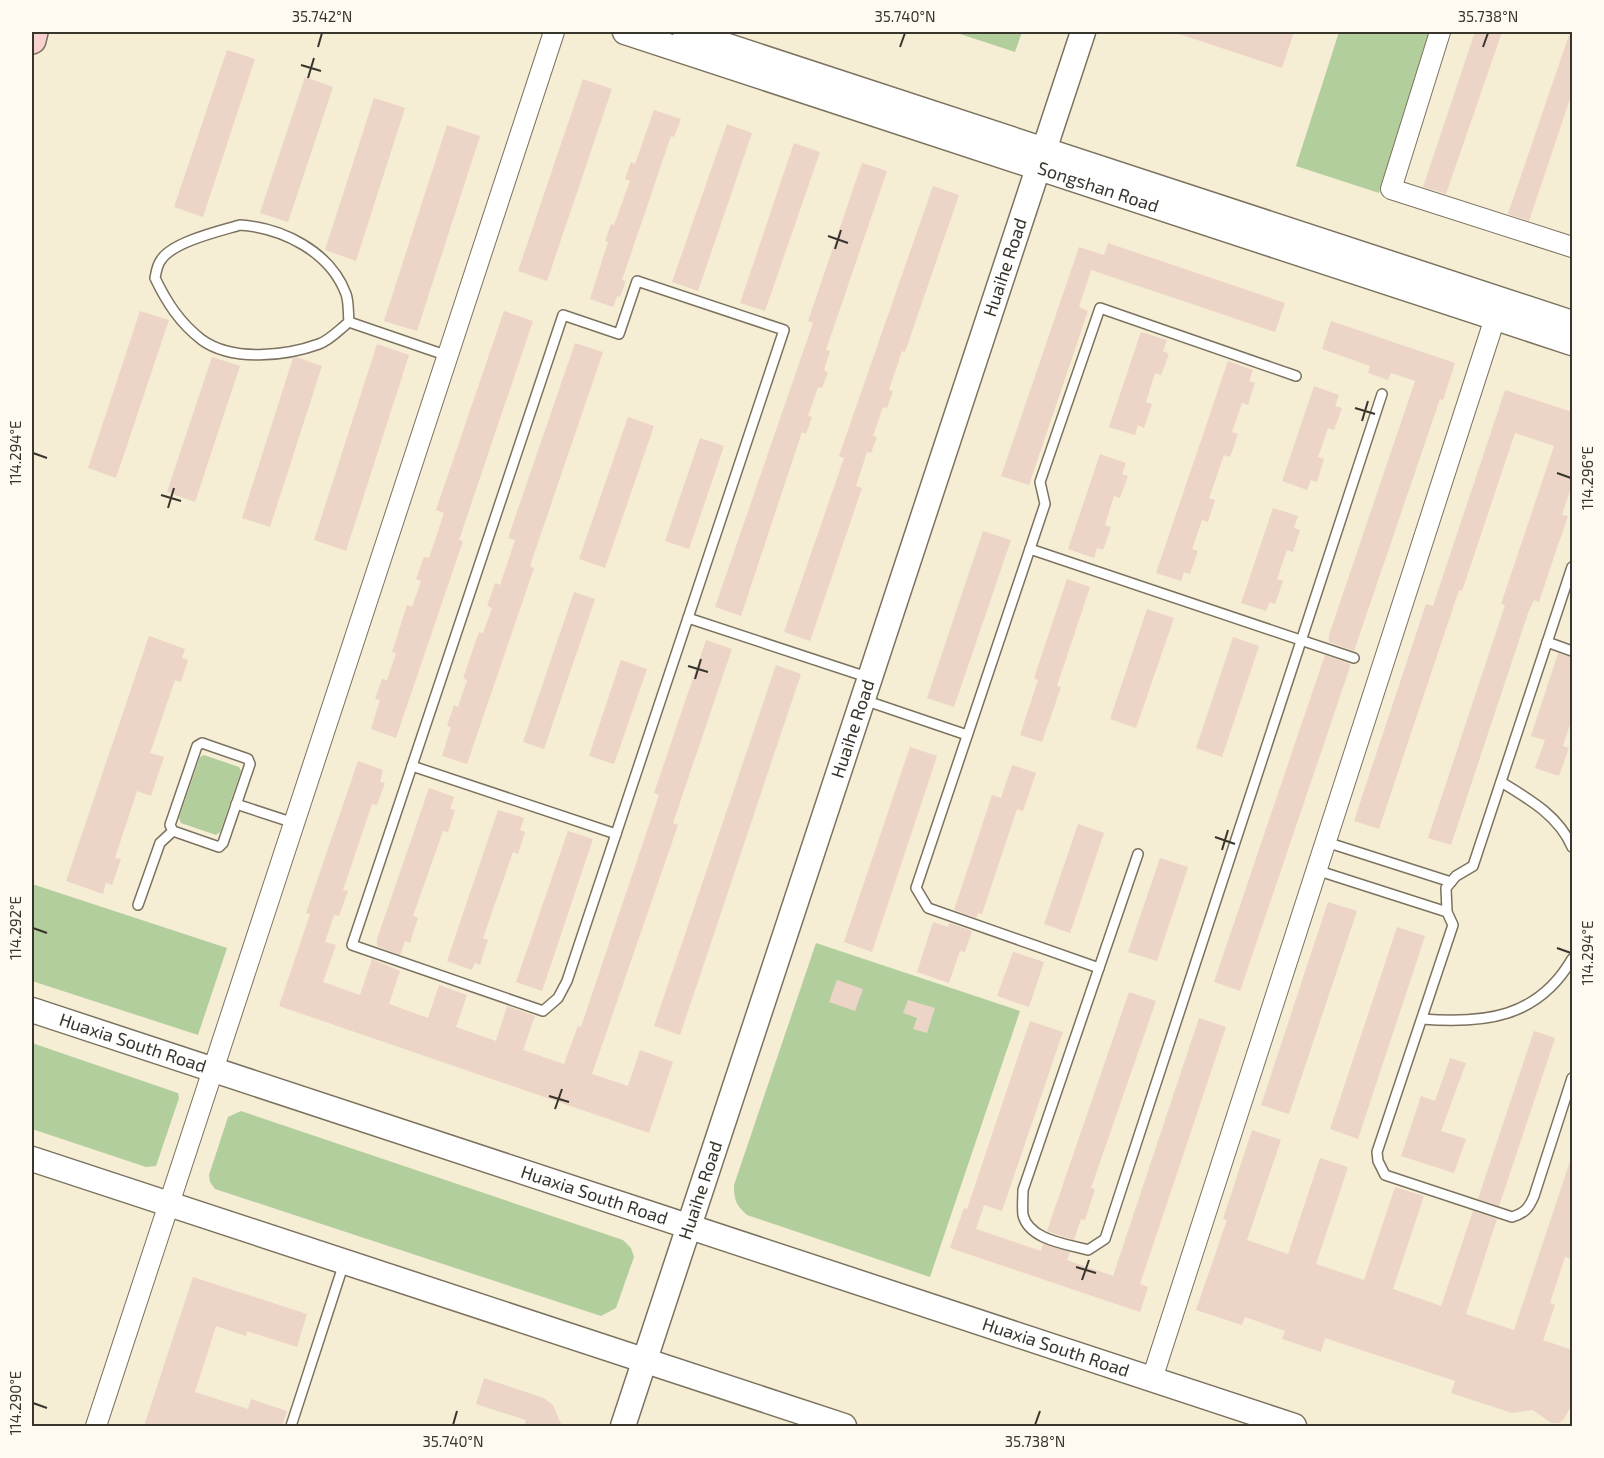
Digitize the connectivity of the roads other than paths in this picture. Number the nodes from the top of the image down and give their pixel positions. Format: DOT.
graph roads {
  1 [pos="34,32"];
  2 [pos="554,32"];
  3 [pos="625,32"];
  4 [pos="685,32"];
  5 [pos="1083,32"];
  6 [pos="1440,32"];
  7 [pos="32,40"];
  8 [pos="1041,158"];
  9 [pos="1572,248"];
  10 [pos="1495,318"];
  11 [pos="349,322"];
  12 [pos="1572,323"];
  13 [pos="1572,343"];
  14 [pos="448,356"];
  15 [pos="1296,376"];
  16 [pos="1382,394"];
  17 [pos="1030,549"];
  18 [pos="1572,567"];
  19 [pos="688,618"];
  20 [pos="1301,640"];
  21 [pos="1547,642"];
  22 [pos="1572,651"];
  23 [pos="1354,658"];
  24 [pos="866,689"];
  25 [pos="967,735"];
  26 [pos="412,766"];
  27 [pos="1501,782"];
  28 [pos="236,804"];
  29 [pos="294,823"];
  30 [pos="173,831"];
  31 [pos="616,834"];
  32 [pos="1326,842"];
  33 [pos="1572,847"];
  34 [pos="1138,854"];
  35 [pos="1316,870"];
  36 [pos="1451,882"];
  37 [pos="138,906"];
  38 [pos="1447,912"];
  39 [pos="1572,959"];
  40 [pos="1099,969"];
  41 [pos="32,1010"];
  42 [pos="1422,1018"];
  43 [pos="213,1070"];
  44 [pos="1572,1078"];
  45 [pos="32,1159"];
  46 [pos="169,1204"];
  47 [pos="688,1227"];
  48 [pos="345,1262"];
  49 [pos="644,1361"];
  50 [pos="1152,1379"];
  51 [pos="96,1426"];
  52 [pos="291,1426"];
  53 [pos="622,1426"];
  54 [pos="844,1426"];
  55 [pos="1294,1426"];
  1 -- 7 [label="main road"];
  2 -- 14 [label="street"];
  3 -- 8 [label="street, Songshan Road"];
  4 -- 8 [label="street, Songshan Road"];
  5 -- 8 [label="street, Huaihe Road"];
  6 -- 9 [label="street"];
  8 -- 10 [label="street, Songshan Road"];
  8 -- 12 [label="street, Songshan Road"];
  8 -- 24 [label="street, Huaihe Road"];
  10 -- 13 [label="street, Songshan Road"];
  10 -- 32 [label="street"];
  11 -- 11 [label="lane"];
  11 -- 14 [label="lane"];
  14 -- 29 [label="street"];
  15 -- 17 [label="lane"];
  16 -- 20 [label="lane"];
  17 -- 20 [label="lane"];
  17 -- 25 [label="lane"];
  18 -- 21 [label="lane"];
  19 -- 24 [label="lane"];
  19 -- 26 [label="lane"];
  19 -- 31 [label="lane"];
  20 -- 23 [label="lane"];
  20 -- 40 [label="lane"];
  21 -- 22 [label="lane"];
  21 -- 27 [label="lane"];
  24 -- 25 [label="lane"];
  24 -- 47 [label="street, Huaihe Road"];
  25 -- 40 [label="lane"];
  26 -- 31 [label="lane"];
  26 -- 31 [label="lane"];
  27 -- 33 [label="lane"];
  27 -- 36 [label="lane"];
  28 -- 29 [label="lane"];
  28 -- 30 [label="lane"];
  28 -- 30 [label="lane"];
  29 -- 43 [label="street"];
  30 -- 37 [label="lane"];
  32 -- 35 [label="street"];
  32 -- 36 [label="lane"];
  34 -- 40 [label="lane"];
  35 -- 38 [label="lane"];
  35 -- 50 [label="street"];
  36 -- 38 [label="lane"];
  38 -- 42 [label="lane"];
  39 -- 42 [label="lane"];
  41 -- 43 [label="street, Huaxia South Road"];
  42 -- 44 [label="lane"];
  43 -- 46 [label="street"];
  43 -- 47 [label="street, Huaxia South Road"];
  45 -- 46 [label="street"];
  46 -- 48 [label="street"];
  46 -- 51 [label="street"];
  47 -- 49 [label="street, Huaihe Road"];
  47 -- 50 [label="street, Huaxia South Road"];
  48 -- 49 [label="street"];
  48 -- 52 [label="lane"];
  49 -- 53 [label="street, Huaihe Road"];
  49 -- 54 [label="street"];
  50 -- 55 [label="street, Huaxia South Road"];
}
